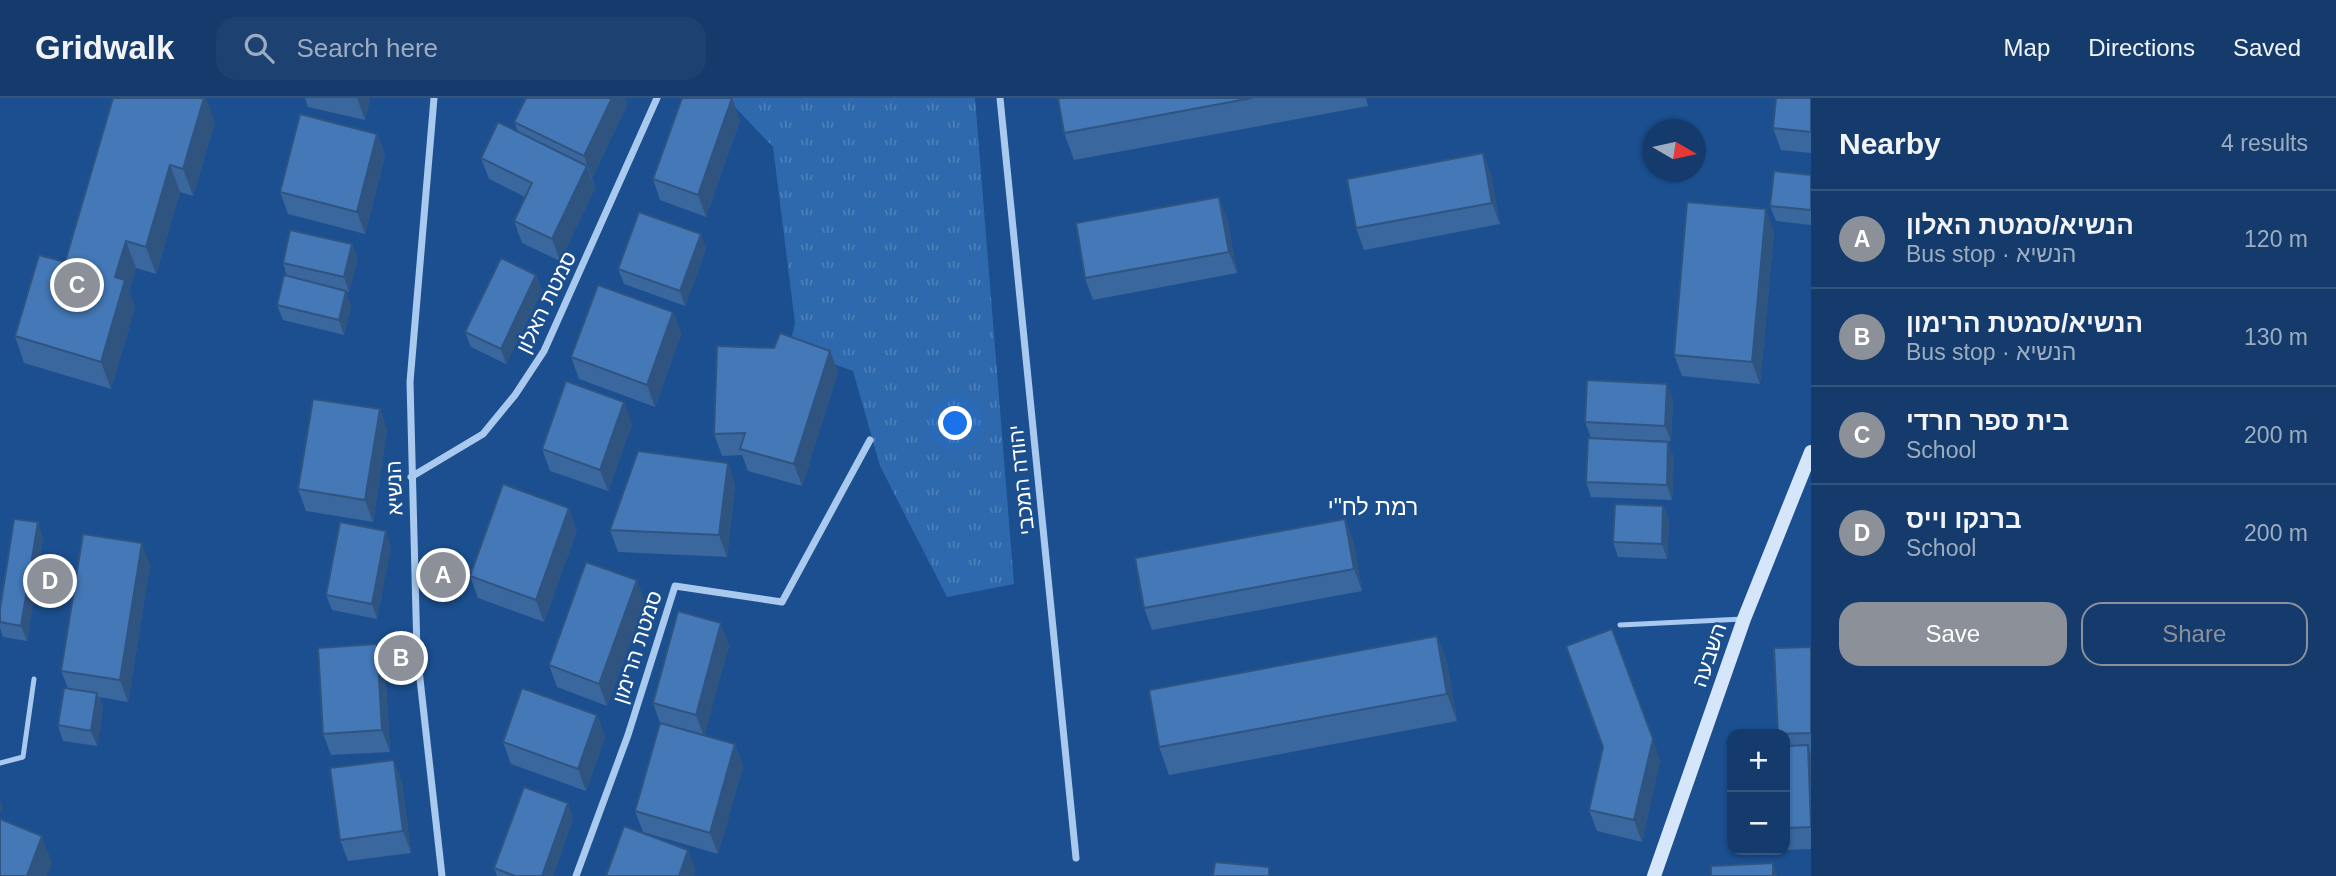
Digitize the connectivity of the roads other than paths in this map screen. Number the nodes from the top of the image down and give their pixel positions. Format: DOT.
graph roads {
  1 [pos="435,98"];
  2 [pos="657,98"];
  3 [pos="1000,98"];
  4 [pos="870,440"];
  5 [pos="1811,453"];
  6 [pos="411,477"];
  7 [pos="1744,619"];
  8 [pos="1620,625"];
  9 [pos="34,679"];
  10 [pos="0,764"];
  11 [pos="1076,859"];
  12 [pos="442,876"];
  13 [pos="576,876"];
  14 [pos="1654,876"];
  1 -- 6 [label="street, הנשיא"];
  2 -- 6 [label="street, סמטת האלון"];
  3 -- 11 [label="street, יהודה המכבי"];
  4 -- 13 [label="street, סמטת הרימון"];
  5 -- 7 [label="main road, השבעה"];
  6 -- 12 [label="street, הנשיא"];
  7 -- 8 [label="lane"];
  7 -- 14 [label="main road, השבעה"];
  9 -- 10 [label="lane"];
}
